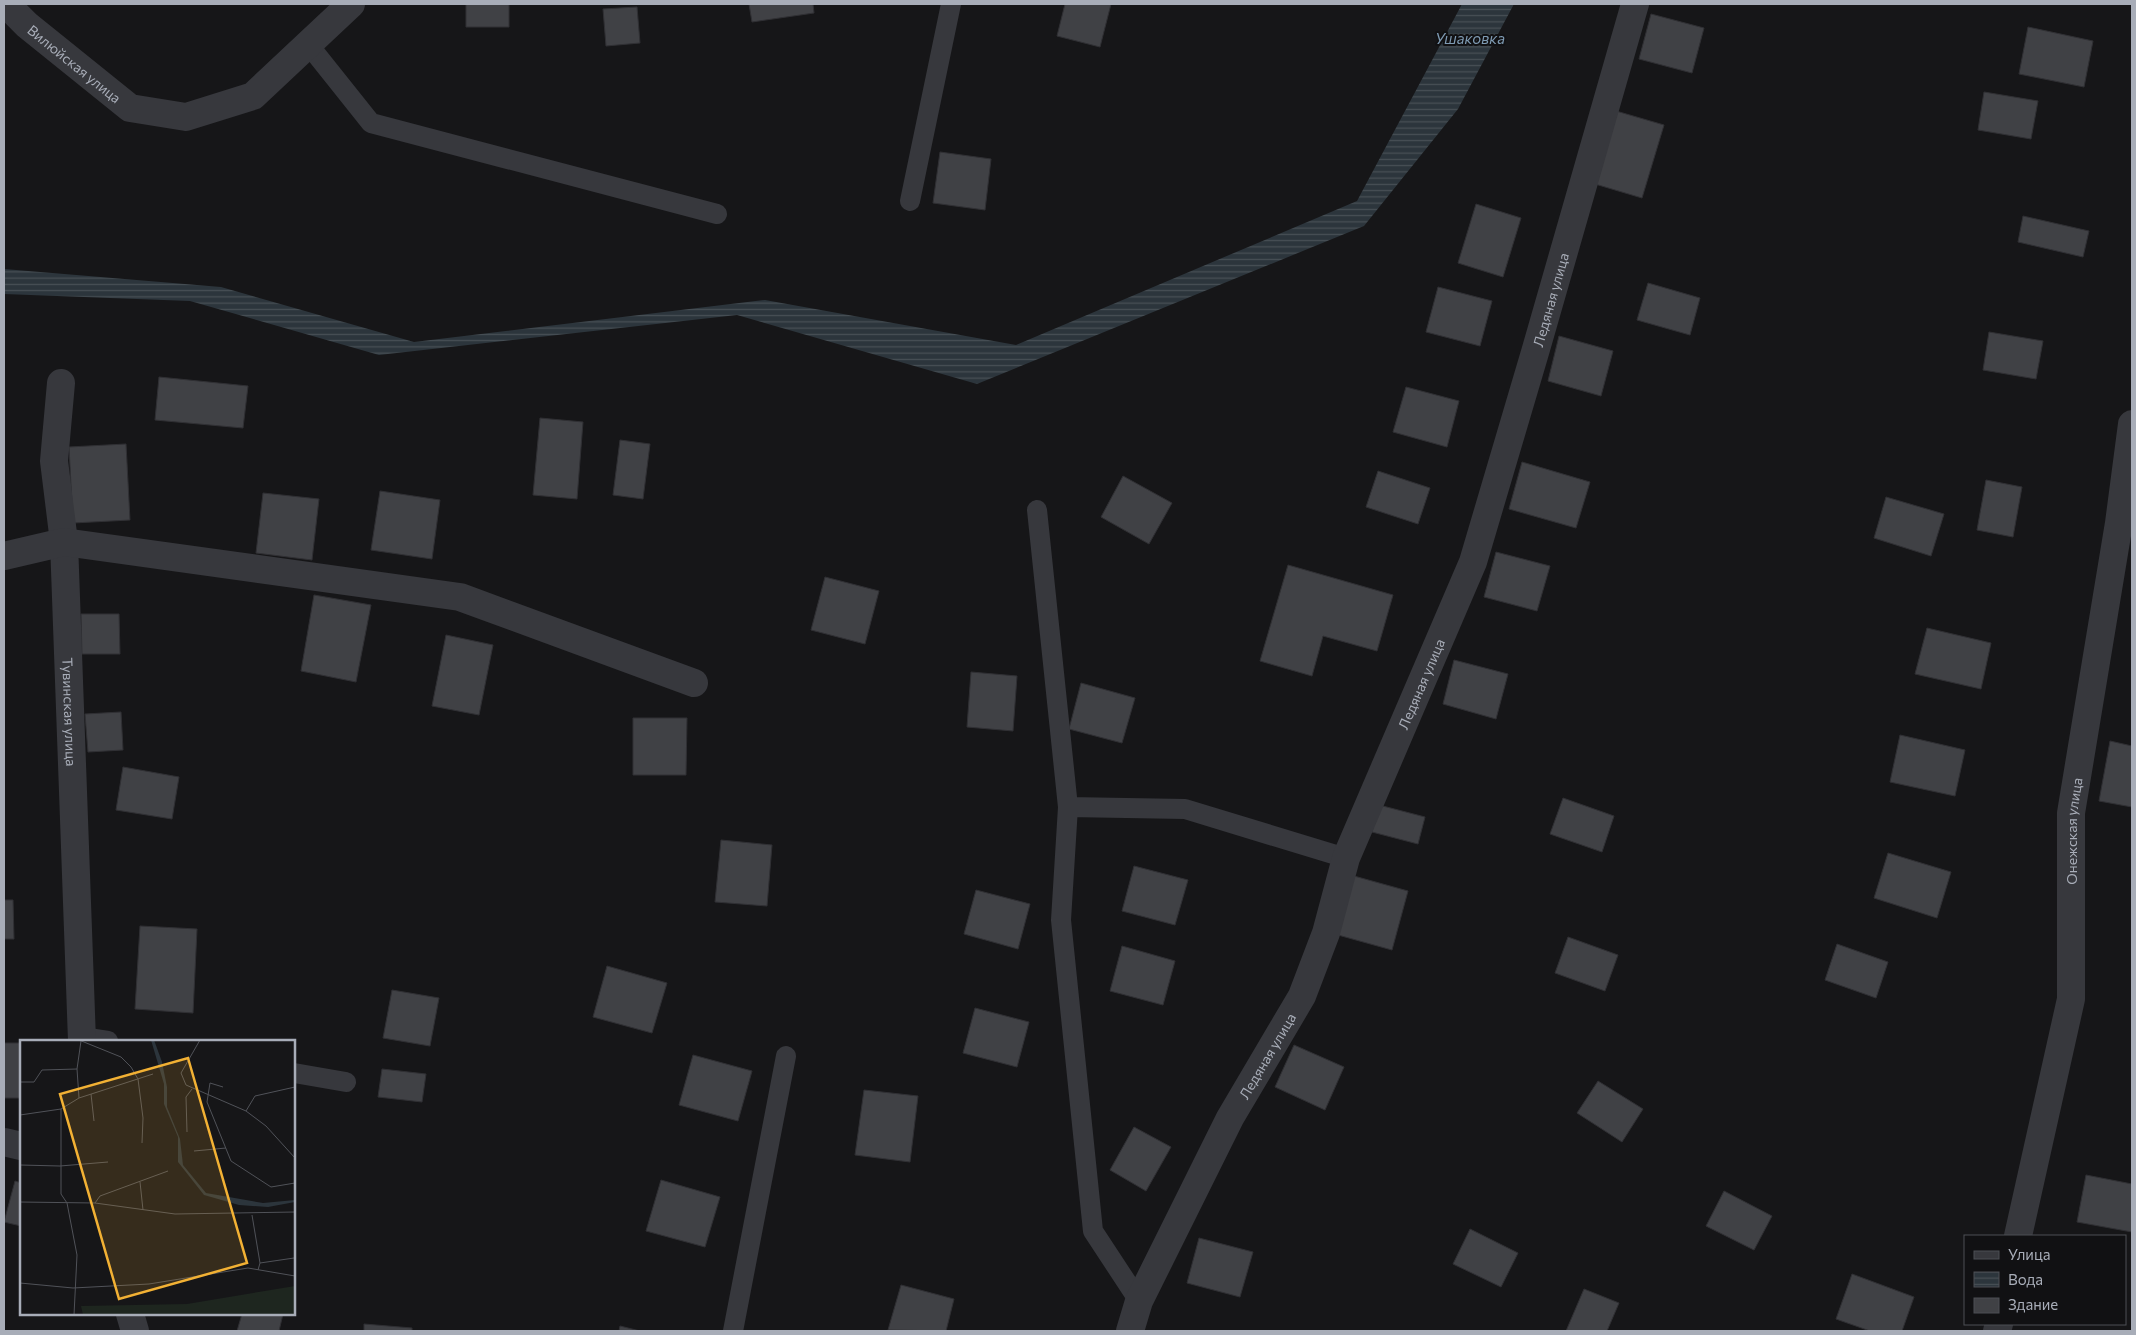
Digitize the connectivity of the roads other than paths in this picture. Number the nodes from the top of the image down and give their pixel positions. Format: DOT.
graph roads {
  1 [pos="6,4"];
  2 [pos="351,4"];
  3 [pos="951,4"];
  4 [pos="1635,4"];
  5 [pos="308,44"];
  6 [pos="910,201"];
  7 [pos="717,214"];
  8 [pos="61,383"];
  9 [pos="2132,424"];
  10 [pos="1037,510"];
  11 [pos="64,542"];
  12 [pos="4,556"];
  13 [pos="694,683"];
  14 [pos="1068,807"];
  15 [pos="1346,858"];
  16 [pos="91,1040"];
  17 [pos="786,1056"];
  18 [pos="295,1073"];
  19 [pos="346,1082"];
  20 [pos="4,1142"];
  21 [pos="20,1146"];
  22 [pos="2018,1235"];
  23 [pos="1139,1301"];
  24 [pos="130,1315"];
  25 [pos="135,1331"];
  26 [pos="733,1331"];
  27 [pos="1130,1331"];
  1 -- 5 [label="street, Вилюйская улица"];
  2 -- 5 [label="street, Вилюйская улица"];
  3 -- 6 [label="lane"];
  4 -- 15 [label="street, Ледяная улица"];
  5 -- 7 [label="lane"];
  8 -- 11 [label="street, Тувинская улица"];
  9 -- 22 [label="street, Онежская улица"];
  10 -- 14 [label="lane"];
  11 -- 12 [label="street"];
  11 -- 13 [label="street"];
  11 -- 16 [label="street, Тувинская улица"];
  14 -- 15 [label="lane"];
  14 -- 23 [label="lane"];
  15 -- 23 [label="street, Ледяная улица"];
  17 -- 26 [label="lane"];
  18 -- 19 [label="lane"];
  20 -- 21 [label="street"];
  23 -- 27 [label="street, Ледяная улица"];
  24 -- 25 [label="street"];
}
